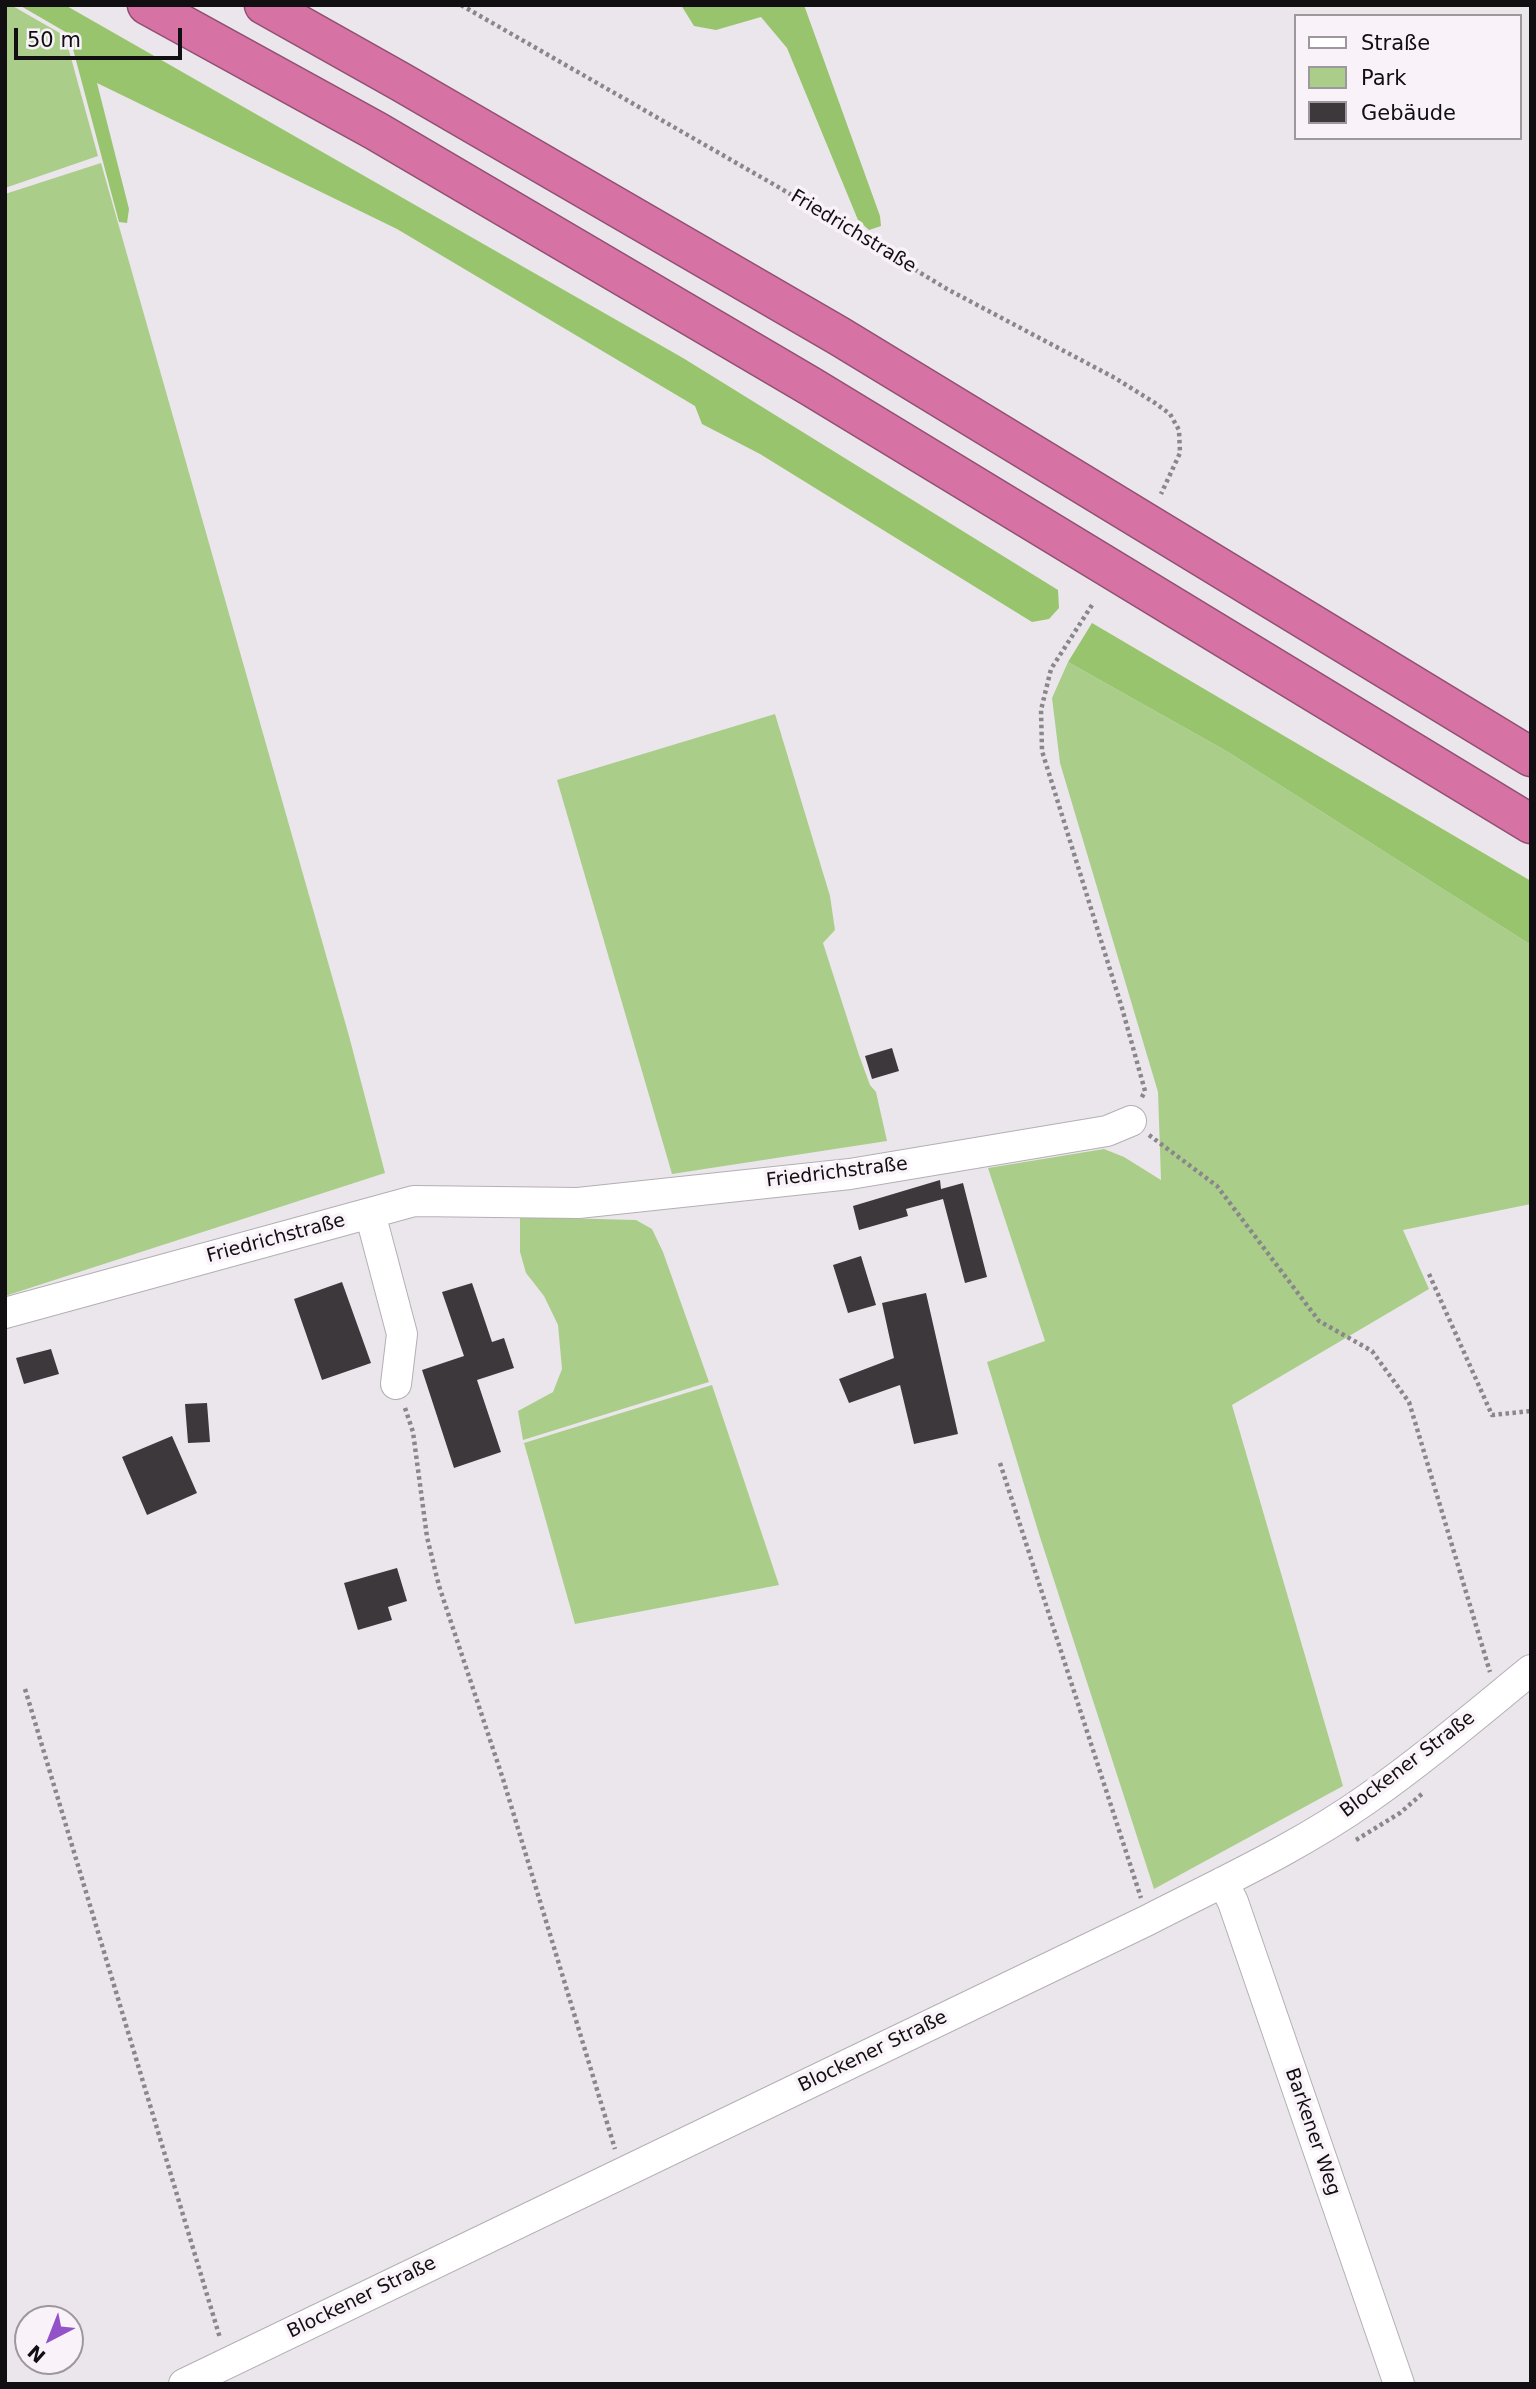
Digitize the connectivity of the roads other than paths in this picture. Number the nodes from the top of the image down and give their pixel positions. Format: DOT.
graph roads {
  1 [pos="147,5"];
  2 [pos="264,5"];
  3 [pos="1531,757"];
  4 [pos="1531,824"];
  5 [pos="1131,1121"];
  6 [pos="370,1213"];
  7 [pos="5,1313"];
  8 [pos="396,1384"];
  9 [pos="1531,1670"];
  10 [pos="1223,1882"];
  11 [pos="184,2384"];
  12 [pos="1399,2384"];
  1 -- 4 [label="highway"];
  2 -- 3 [label="highway"];
  5 -- 6 [label="street, Friedrichstraße"];
  6 -- 7 [label="street, Friedrichstraße"];
  6 -- 8 [label="street"];
  9 -- 10 [label="street, Blockener Straße"];
  10 -- 11 [label="street, Blockener Straße"];
  10 -- 12 [label="street, Barkener Weg"];
}
